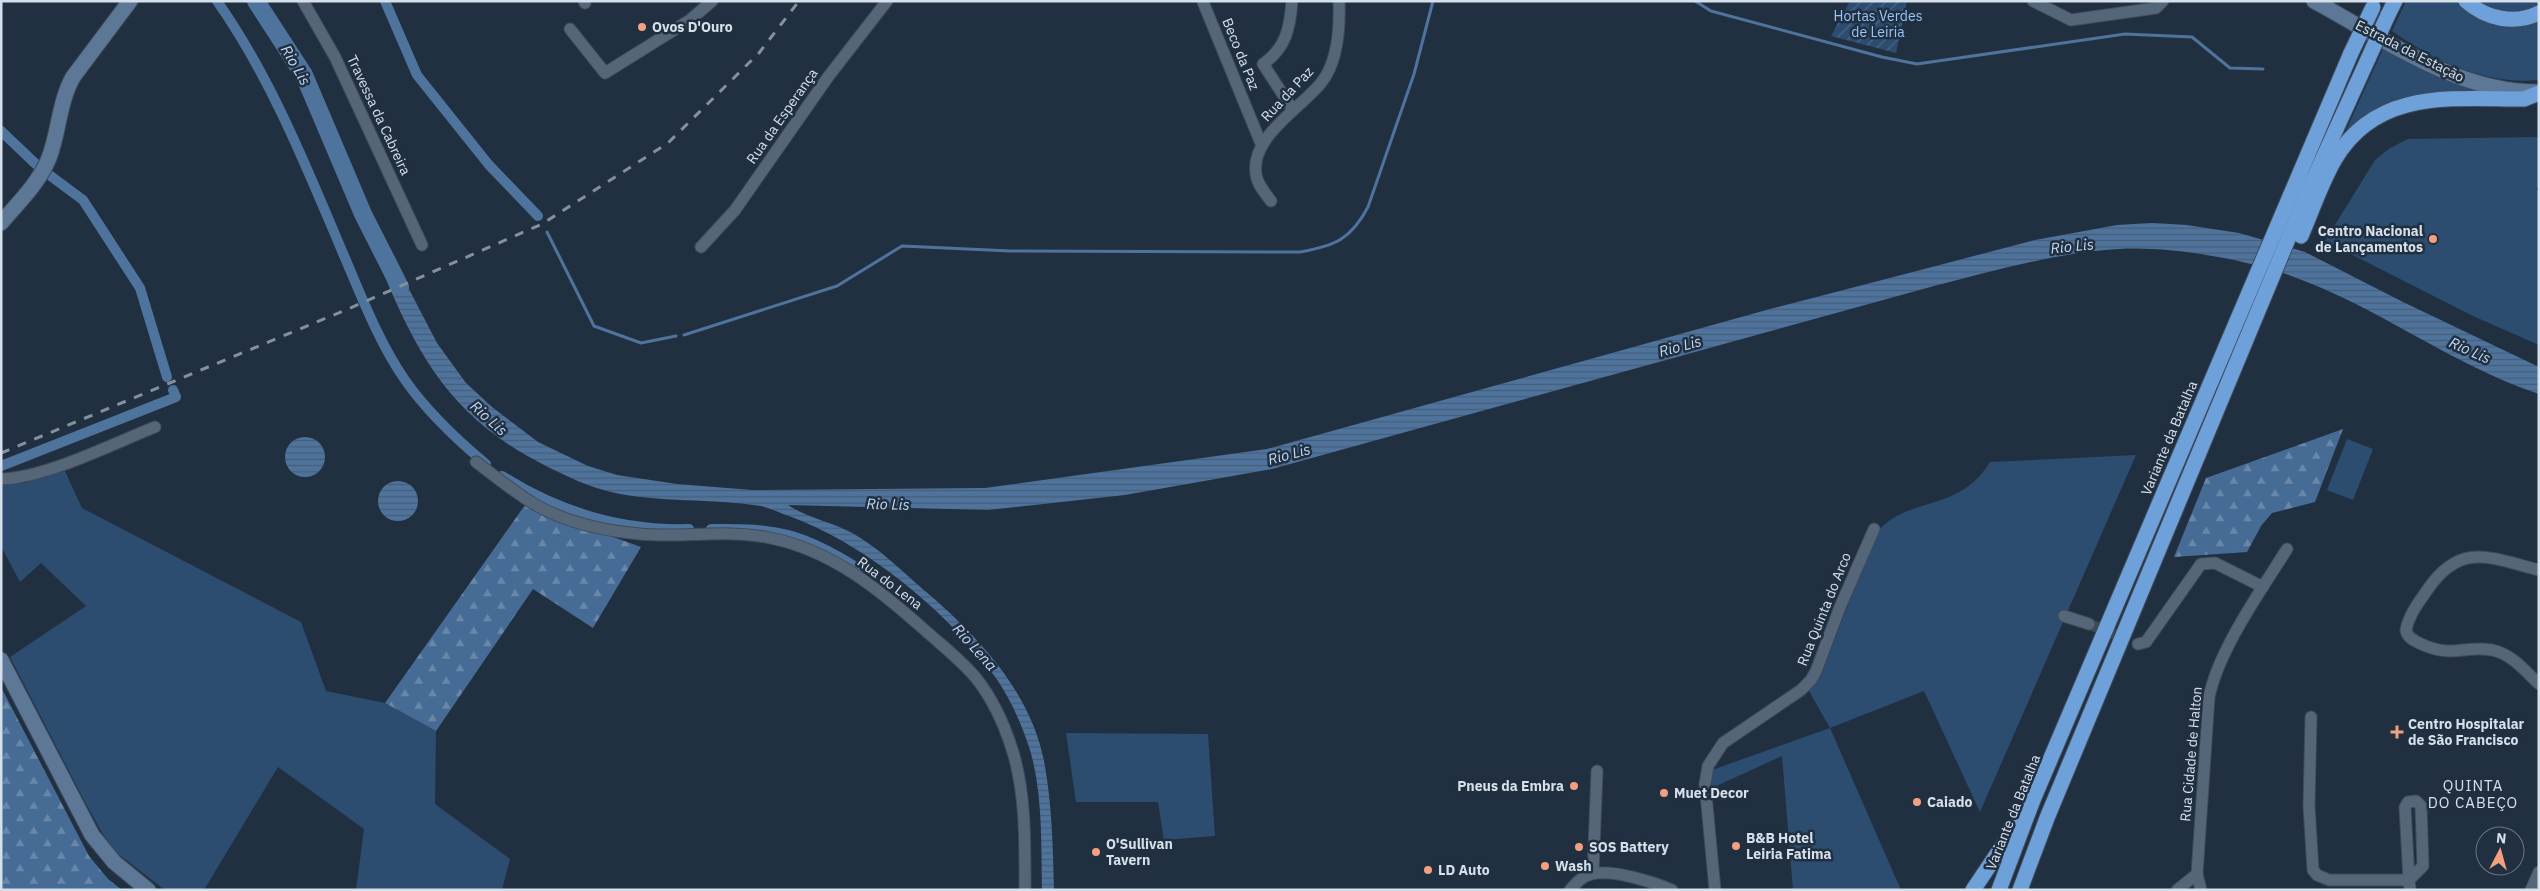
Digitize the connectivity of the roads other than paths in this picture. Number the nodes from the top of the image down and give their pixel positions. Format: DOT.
graph roads {
  1 [pos="130,1"];
  2 [pos="303,1"];
  3 [pos="712,1"];
  4 [pos="887,1"];
  5 [pos="1292,1"];
  6 [pos="1340,1"];
  7 [pos="2033,1"];
  8 [pos="2163,1"];
  9 [pos="2314,1"];
  10 [pos="2395,1"];
  11 [pos="2466,1"];
  12 [pos="1203,2"];
  13 [pos="2374,3"];
  14 [pos="2539,12"];
  15 [pos="570,29"];
  16 [pos="2539,92"];
  17 [pos="1293,110"];
  18 [pos="1262,146"];
  19 [pos="2313,193"];
  20 [pos="1271,201"];
  21 [pos="1,223"];
  22 [pos="422,245"];
  23 [pos="701,247"];
  24 [pos="155,428"];
  25 [pos="476,462"];
  26 [pos="1,479"];
  27 [pos="1874,529"];
  28 [pos="2287,549"];
  29 [pos="2539,570"];
  30 [pos="2263,587"];
  31 [pos="2064,616"];
  32 [pos="2090,624"];
  33 [pos="2138,644"];
  34 [pos="1,660"];
  35 [pos="2539,684"];
  36 [pos="2311,717"];
  37 [pos="1597,771"];
  38 [pos="2033,800"];
  39 [pos="2539,872"];
  40 [pos="1593,874"];
  41 [pos="2197,874"];
  42 [pos="2410,885"];
  43 [pos="148,890"];
  44 [pos="1025,890"];
  45 [pos="1570,890"];
  46 [pos="1672,890"];
  47 [pos="1714,890"];
  48 [pos="1973,890"];
  49 [pos="1999,890"];
  50 [pos="2020,890"];
  51 [pos="2177,890"];
  52 [pos="2201,890"];
  53 [pos="2531,890"];
  1 -- 21 [label="main road"];
  2 -- 22 [label="street, Travessa da Cabreira"];
  3 -- 15 [label="street"];
  4 -- 23 [label="street, Rua da Esperança"];
  5 -- 17 [label="street"];
  6 -- 17 [label="street, Rua da Paz"];
  7 -- 8 [label="street"];
  9 -- 16 [label="main road, Estrada da Estação"];
  10 -- 19 [label="highway, bridge"];
  11 -- 14 [label="highway"];
  12 -- 18 [label="street, Beco da Paz"];
  13 -- 38 [label="highway, Variante da Batalha, bridge"];
  16 -- 19 [label="highway"];
  17 -- 18 [label="street, Rua da Paz"];
  18 -- 20 [label="street, Rua da Paz"];
  19 -- 50 [label="highway"];
  24 -- 26 [label="street"];
  25 -- 44 [label="street, Rua do Lena"];
  27 -- 47 [label="street, Rua Quinta do Arco"];
  28 -- 30 [label="street, Rua Cidade de Halton"];
  29 -- 35 [label="street"];
  30 -- 33 [label="street"];
  30 -- 41 [label="street, Rua Cidade de Halton"];
  31 -- 32 [label="street"];
  34 -- 43 [label="main road"];
  36 -- 42 [label="street"];
  37 -- 40 [label="street"];
  38 -- 48 [label="highway"];
  38 -- 49 [label="highway, Variante da Batalha"];
  39 -- 53 [label="street"];
  40 -- 45 [label="street"];
  40 -- 46 [label="street"];
  41 -- 51 [label="street"];
  41 -- 52 [label="street, Rua Cidade de Halton"];
  42 -- 42 [label="street"];
}
